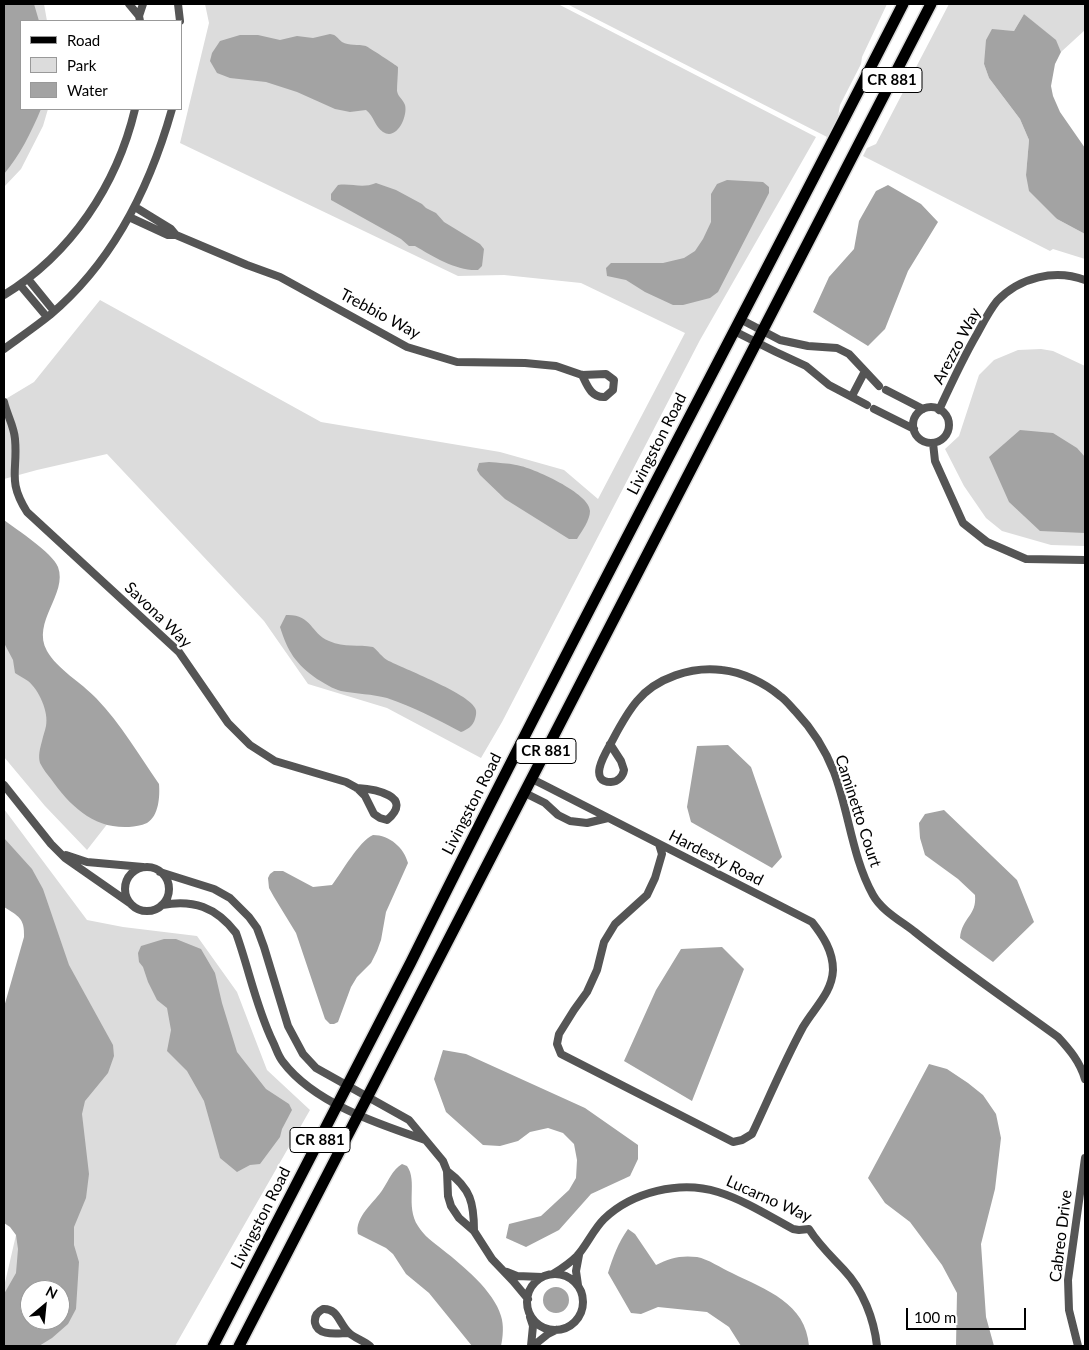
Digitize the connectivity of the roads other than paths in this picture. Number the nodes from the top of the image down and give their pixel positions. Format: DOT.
graph roads {
  1 [pos="129,4"];
  2 [pos="144,4"];
  3 [pos="178,4"];
  4 [pos="904,4"];
  5 [pos="931,4"];
  6 [pos="140,18"];
  7 [pos="180,20"];
  8 [pos="135,110"];
  9 [pos="172,110"];
  10 [pos="135,207"];
  11 [pos="129,217"];
  12 [pos="176,235"];
  13 [pos="28,279"];
  14 [pos="1085,280"];
  15 [pos="20,285"];
  16 [pos="4,295"];
  17 [pos="54,311"];
  18 [pos="47,317"];
  19 [pos="740,319"];
  20 [pos="734,331"];
  21 [pos="760,336"];
  22 [pos="4,349"];
  23 [pos="865,371"];
  24 [pos="582,375"];
  25 [pos="852,396"];
  26 [pos="4,407"];
  27 [pos="923,409"];
  28 [pos="939,410"];
  29 [pos="914,429"];
  30 [pos="933,443"];
  31 [pos="1085,560"];
  32 [pos="610,744"];
  33 [pos="532,779"];
  34 [pos="4,785"];
  35 [pos="357,788"];
  36 [pos="525,793"];
  37 [pos="608,818"];
  38 [pos="659,844"];
  39 [pos="58,850"];
  40 [pos="148,867"];
  41 [pos="160,872"];
  42 [pos="131,904"];
  43 [pos="162,905"];
  44 [pos="1085,1079"];
  45 [pos="348,1085"];
  46 [pos="368,1096"];
  47 [pos="338,1105"];
  48 [pos="358,1115"];
  49 [pos="425,1140"];
  50 [pos="1085,1158"];
  51 [pos="447,1171"];
  52 [pos="474,1231"];
  53 [pos="579,1255"];
  54 [pos="505,1271"];
  55 [pos="553,1274"];
  56 [pos="542,1277"];
  57 [pos="578,1286"];
  58 [pos="528,1299"];
  59 [pos="529,1310"];
  60 [pos="558,1329"];
  61 [pos="349,1333"];
  62 [pos="213,1346"];
  63 [pos="239,1346"];
  64 [pos="370,1346"];
  65 [pos="532,1346"];
  66 [pos="877,1346"];
  67 [pos="1078,1346"];
  1 -- 6 [label="street"];
  2 -- 6 [label="street"];
  3 -- 7 [label="street"];
  4 -- 19 [label="main road, Livingston Road / CR 881"];
  5 -- 21 [label="main road, CR 881"];
  8 -- 13 [label="street"];
  9 -- 10 [label="street"];
  10 -- 11 [label="street"];
  10 -- 12 [label="street, Trebbio Way"];
  11 -- 12 [label="street, Trebbio Way"];
  11 -- 17 [label="street"];
  12 -- 24 [label="street, Trebbio Way"];
  13 -- 15 [label="street"];
  13 -- 17 [label="street"];
  14 -- 28 [label="street, Arezzo Way"];
  15 -- 16 [label="street"];
  15 -- 18 [label="street"];
  17 -- 18 [label="street"];
  18 -- 22 [label="street"];
  19 -- 20 [label="main road, Livingston Road / CR 881"];
  19 -- 21 [label="street"];
  20 -- 21 [label="street"];
  20 -- 45 [label="main road, Livingston Road / CR 881"];
  21 -- 23 [label="street"];
  21 -- 25 [label="street"];
  21 -- 33 [label="main road, CR 881"];
  23 -- 25 [label="street"];
  23 -- 27 [label="street"];
  25 -- 29 [label="street"];
  26 -- 35 [label="street, Savona Way"];
  27 -- 28 [label="street"];
  27 -- 29 [label="street"];
  28 -- 30 [label="street"];
  29 -- 30 [label="street"];
  30 -- 31 [label="street"];
  32 -- 32 [label="street, Caminetto Court"];
  32 -- 44 [label="street, Caminetto Court"];
  33 -- 36 [label="main road, CR 881"];
  33 -- 37 [label="street, Hardesty Road"];
  34 -- 39 [label="street"];
  35 -- 35 [label="street, Savona Way"];
  36 -- 37 [label="street"];
  36 -- 46 [label="main road, CR 881"];
  37 -- 38 [label="street, Hardesty Road"];
  38 -- 38 [label="street, Hardesty Road"];
  39 -- 40 [label="street"];
  39 -- 42 [label="street"];
  40 -- 41 [label="street"];
  40 -- 42 [label="street"];
  41 -- 43 [label="street"];
  41 -- 45 [label="street"];
  42 -- 43 [label="street"];
  43 -- 47 [label="street"];
  45 -- 46 [label="street"];
  45 -- 47 [label="main road, Livingston Road / CR 881"];
  46 -- 48 [label="main road, CR 881"];
  46 -- 49 [label="street"];
  47 -- 48 [label="street"];
  47 -- 62 [label="main road, Livingston Road / CR 881"];
  48 -- 49 [label="street"];
  48 -- 63 [label="main road, CR 881"];
  49 -- 51 [label="street"];
  50 -- 67 [label="street, Cabreo Drive"];
  51 -- 52 [label="street"];
  51 -- 52 [label="street"];
  52 -- 54 [label="street"];
  53 -- 55 [label="street, Lucarno Way"];
  53 -- 57 [label="street, Lucarno Way"];
  53 -- 66 [label="street, Lucarno Way"];
  54 -- 56 [label="street"];
  54 -- 58 [label="street"];
  55 -- 56 [label="street"];
  55 -- 57 [label="street"];
  56 -- 58 [label="street"];
  57 -- 60 [label="street"];
  58 -- 59 [label="street"];
  59 -- 60 [label="street"];
  59 -- 65 [label="street"];
  60 -- 65 [label="street"];
  61 -- 64 [label="street"];
}
